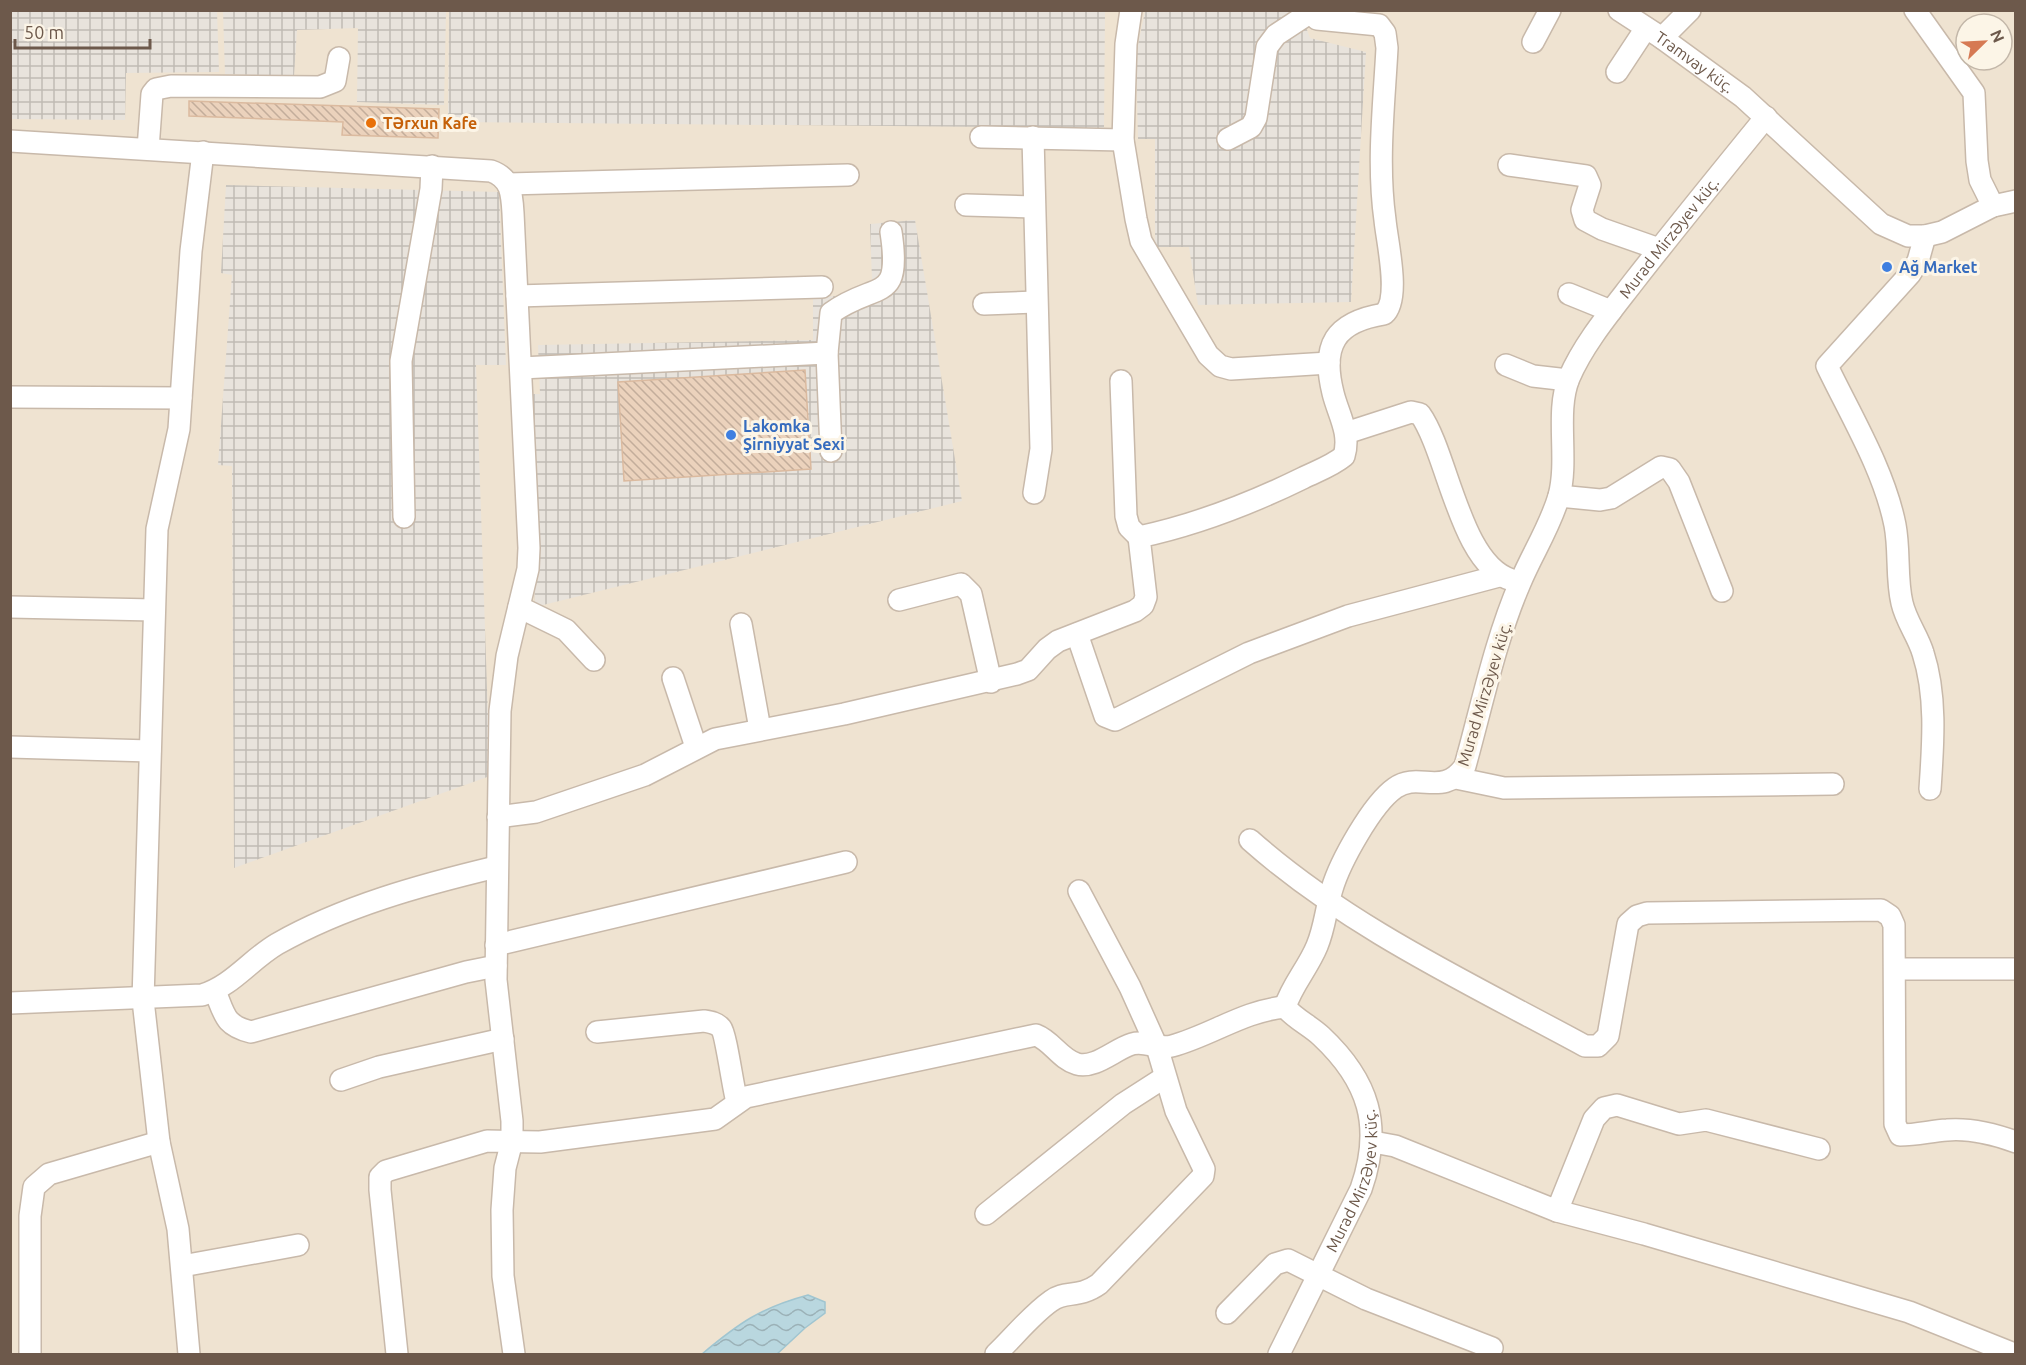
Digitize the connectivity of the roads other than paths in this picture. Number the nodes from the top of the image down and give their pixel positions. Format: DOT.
graph roads {
  1 [pos="1131,10"];
  2 [pos="1550,10"];
  3 [pos="1619,10"];
  4 [pos="1690,10"];
  5 [pos="1915,10"];
  6 [pos="1311,11"];
  7 [pos="1654,33"];
  8 [pos="1533,42"];
  9 [pos="339,58"];
  10 [pos="1617,72"];
  11 [pos="1766,117"];
  12 [pos="981,137"];
  13 [pos="1033,137"];
  14 [pos="1228,139"];
  15 [pos="1123,140"];
  16 [pos="10,141"];
  17 [pos="148,149"];
  18 [pos="203,152"];
  19 [pos="1509,165"];
  20 [pos="432,166"];
  21 [pos="848,175"];
  22 [pos="508,184"];
  23 [pos="2016,201"];
  24 [pos="966,205"];
  25 [pos="1993,206"];
  26 [pos="1034,207"];
  27 [pos="891,232"];
  28 [pos="1924,236"];
  29 [pos="1659,249"];
  30 [pos="822,287"];
  31 [pos="1569,294"];
  32 [pos="517,296"];
  33 [pos="1036,302"];
  34 [pos="984,304"];
  35 [pos="1611,311"];
  36 [pos="827,353"];
  37 [pos="1329,363"];
  38 [pos="1506,365"];
  39 [pos="521,368"];
  40 [pos="1121,381"];
  41 [pos="1568,381"];
  42 [pos="10,397"];
  43 [pos="181,398"];
  44 [pos="1346,433"];
  45 [pos="831,451"];
  46 [pos="1034,493"];
  47 [pos="1559,496"];
  48 [pos="404,517"];
  49 [pos="1139,537"];
  50 [pos="1499,576"];
  51 [pos="1520,582"];
  52 [pos="1722,591"];
  53 [pos="899,600"];
  54 [pos="10,607"];
  55 [pos="519,607"];
  56 [pos="153,610"];
  57 [pos="741,624"];
  58 [pos="1077,634"];
  59 [pos="594,660"];
  60 [pos="673,678"];
  61 [pos="992,682"];
  62 [pos="760,729"];
  63 [pos="10,747"];
  64 [pos="696,747"];
  65 [pos="150,751"];
  66 [pos="1456,778"];
  67 [pos="1833,784"];
  68 [pos="1930,789"];
  69 [pos="498,818"];
  70 [pos="1250,840"];
  71 [pos="846,862"];
  72 [pos="496,867"];
  73 [pos="1079,891"];
  74 [pos="1329,903"];
  75 [pos="496,956"];
  76 [pos="1895,969"];
  77 [pos="2016,969"];
  78 [pos="215,991"];
  79 [pos="143,1000"];
  80 [pos="10,1003"];
  81 [pos="1285,1007"];
  82 [pos="597,1032"];
  83 [pos="504,1039"];
  84 [pos="1157,1047"];
  85 [pos="1165,1077"];
  86 [pos="341,1080"];
  87 [pos="737,1102"];
  88 [pos="512,1141"];
  89 [pos="159,1142"];
  90 [pos="1373,1142"];
  91 [pos="2016,1142"];
  92 [pos="1819,1149"];
  93 [pos="1557,1211"];
  94 [pos="986,1214"];
  95 [pos="298,1245"];
  96 [pos="182,1266"];
  97 [pos="1317,1276"];
  98 [pos="1227,1313"];
  99 [pos="1492,1348"];
  100 [pos="30,1354"];
  101 [pos="189,1354"];
  102 [pos="397,1354"];
  103 [pos="514,1354"];
  104 [pos="996,1354"];
  105 [pos="1279,1354"];
  106 [pos="2014,1354"];
  1 -- 15 [label="street"];
  2 -- 8 [label="street"];
  3 -- 7 [label="street, Tramvay küç."];
  4 -- 7 [label="street"];
  5 -- 25 [label="street"];
  6 -- 14 [label="street"];
  6 -- 37 [label="street"];
  7 -- 10 [label="street"];
  7 -- 11 [label="street, Tramvay küç."];
  9 -- 17 [label="street"];
  11 -- 28 [label="street, Tramvay küç."];
  11 -- 29 [label="street, Murad Mirzəyev küç."];
  12 -- 13 [label="street"];
  13 -- 15 [label="street"];
  13 -- 26 [label="street"];
  15 -- 37 [label="street"];
  16 -- 17 [label="street"];
  17 -- 18 [label="street"];
  18 -- 20 [label="street"];
  18 -- 43 [label="street"];
  19 -- 29 [label="street"];
  20 -- 22 [label="street"];
  20 -- 48 [label="street"];
  21 -- 22 [label="street"];
  22 -- 32 [label="street"];
  23 -- 25 [label="street"];
  24 -- 26 [label="street"];
  25 -- 28 [label="street"];
  26 -- 33 [label="street"];
  27 -- 36 [label="street"];
  28 -- 68 [label="street"];
  29 -- 35 [label="street, Murad Mirzəyev küç."];
  30 -- 32 [label="street"];
  31 -- 35 [label="street"];
  32 -- 39 [label="street"];
  33 -- 34 [label="street"];
  33 -- 46 [label="street"];
  35 -- 41 [label="street, Murad Mirzəyev küç."];
  36 -- 39 [label="street"];
  36 -- 45 [label="street"];
  37 -- 44 [label="street"];
  38 -- 41 [label="street"];
  39 -- 55 [label="street"];
  40 -- 49 [label="street"];
  41 -- 47 [label="street, Murad Mirzəyev küç."];
  42 -- 43 [label="street"];
  43 -- 56 [label="street"];
  44 -- 49 [label="street"];
  44 -- 50 [label="street"];
  47 -- 51 [label="street, Murad Mirzəyev küç."];
  47 -- 52 [label="street"];
  49 -- 58 [label="street"];
  50 -- 51 [label="street"];
  50 -- 58 [label="street"];
  51 -- 66 [label="street, Murad Mirzəyev küç."];
  53 -- 61 [label="street"];
  54 -- 56 [label="street"];
  55 -- 59 [label="street"];
  55 -- 69 [label="street"];
  56 -- 65 [label="street"];
  57 -- 62 [label="street"];
  58 -- 61 [label="street"];
  60 -- 64 [label="street"];
  61 -- 62 [label="street"];
  62 -- 64 [label="street"];
  63 -- 65 [label="street"];
  64 -- 69 [label="street"];
  65 -- 79 [label="street"];
  66 -- 67 [label="street"];
  66 -- 74 [label="street, Murad Mirzəyev küç."];
  69 -- 72 [label="street"];
  70 -- 74 [label="street"];
  71 -- 75 [label="street"];
  72 -- 75 [label="street"];
  72 -- 78 [label="street"];
  73 -- 84 [label="street"];
  74 -- 76 [label="street"];
  74 -- 81 [label="street, Murad Mirzəyev küç."];
  75 -- 78 [label="street"];
  75 -- 83 [label="street"];
  76 -- 77 [label="street"];
  76 -- 91 [label="street"];
  78 -- 79 [label="street"];
  79 -- 80 [label="street"];
  79 -- 89 [label="street"];
  81 -- 84 [label="street"];
  81 -- 90 [label="street, Murad Mirzəyev küç."];
  82 -- 87 [label="street"];
  83 -- 86 [label="street"];
  83 -- 88 [label="street"];
  84 -- 85 [label="street"];
  84 -- 87 [label="street"];
  85 -- 94 [label="street"];
  85 -- 104 [label="street"];
  87 -- 88 [label="street"];
  88 -- 102 [label="street"];
  88 -- 103 [label="street"];
  89 -- 96 [label="street"];
  89 -- 100 [label="street"];
  90 -- 93 [label="street"];
  90 -- 97 [label="street, Murad Mirzəyev küç."];
  92 -- 93 [label="street"];
  93 -- 106 [label="street"];
  95 -- 96 [label="street"];
  96 -- 101 [label="street"];
  97 -- 98 [label="street"];
  97 -- 99 [label="street"];
  97 -- 105 [label="street, Murad Mirzəyev küç."];
}
